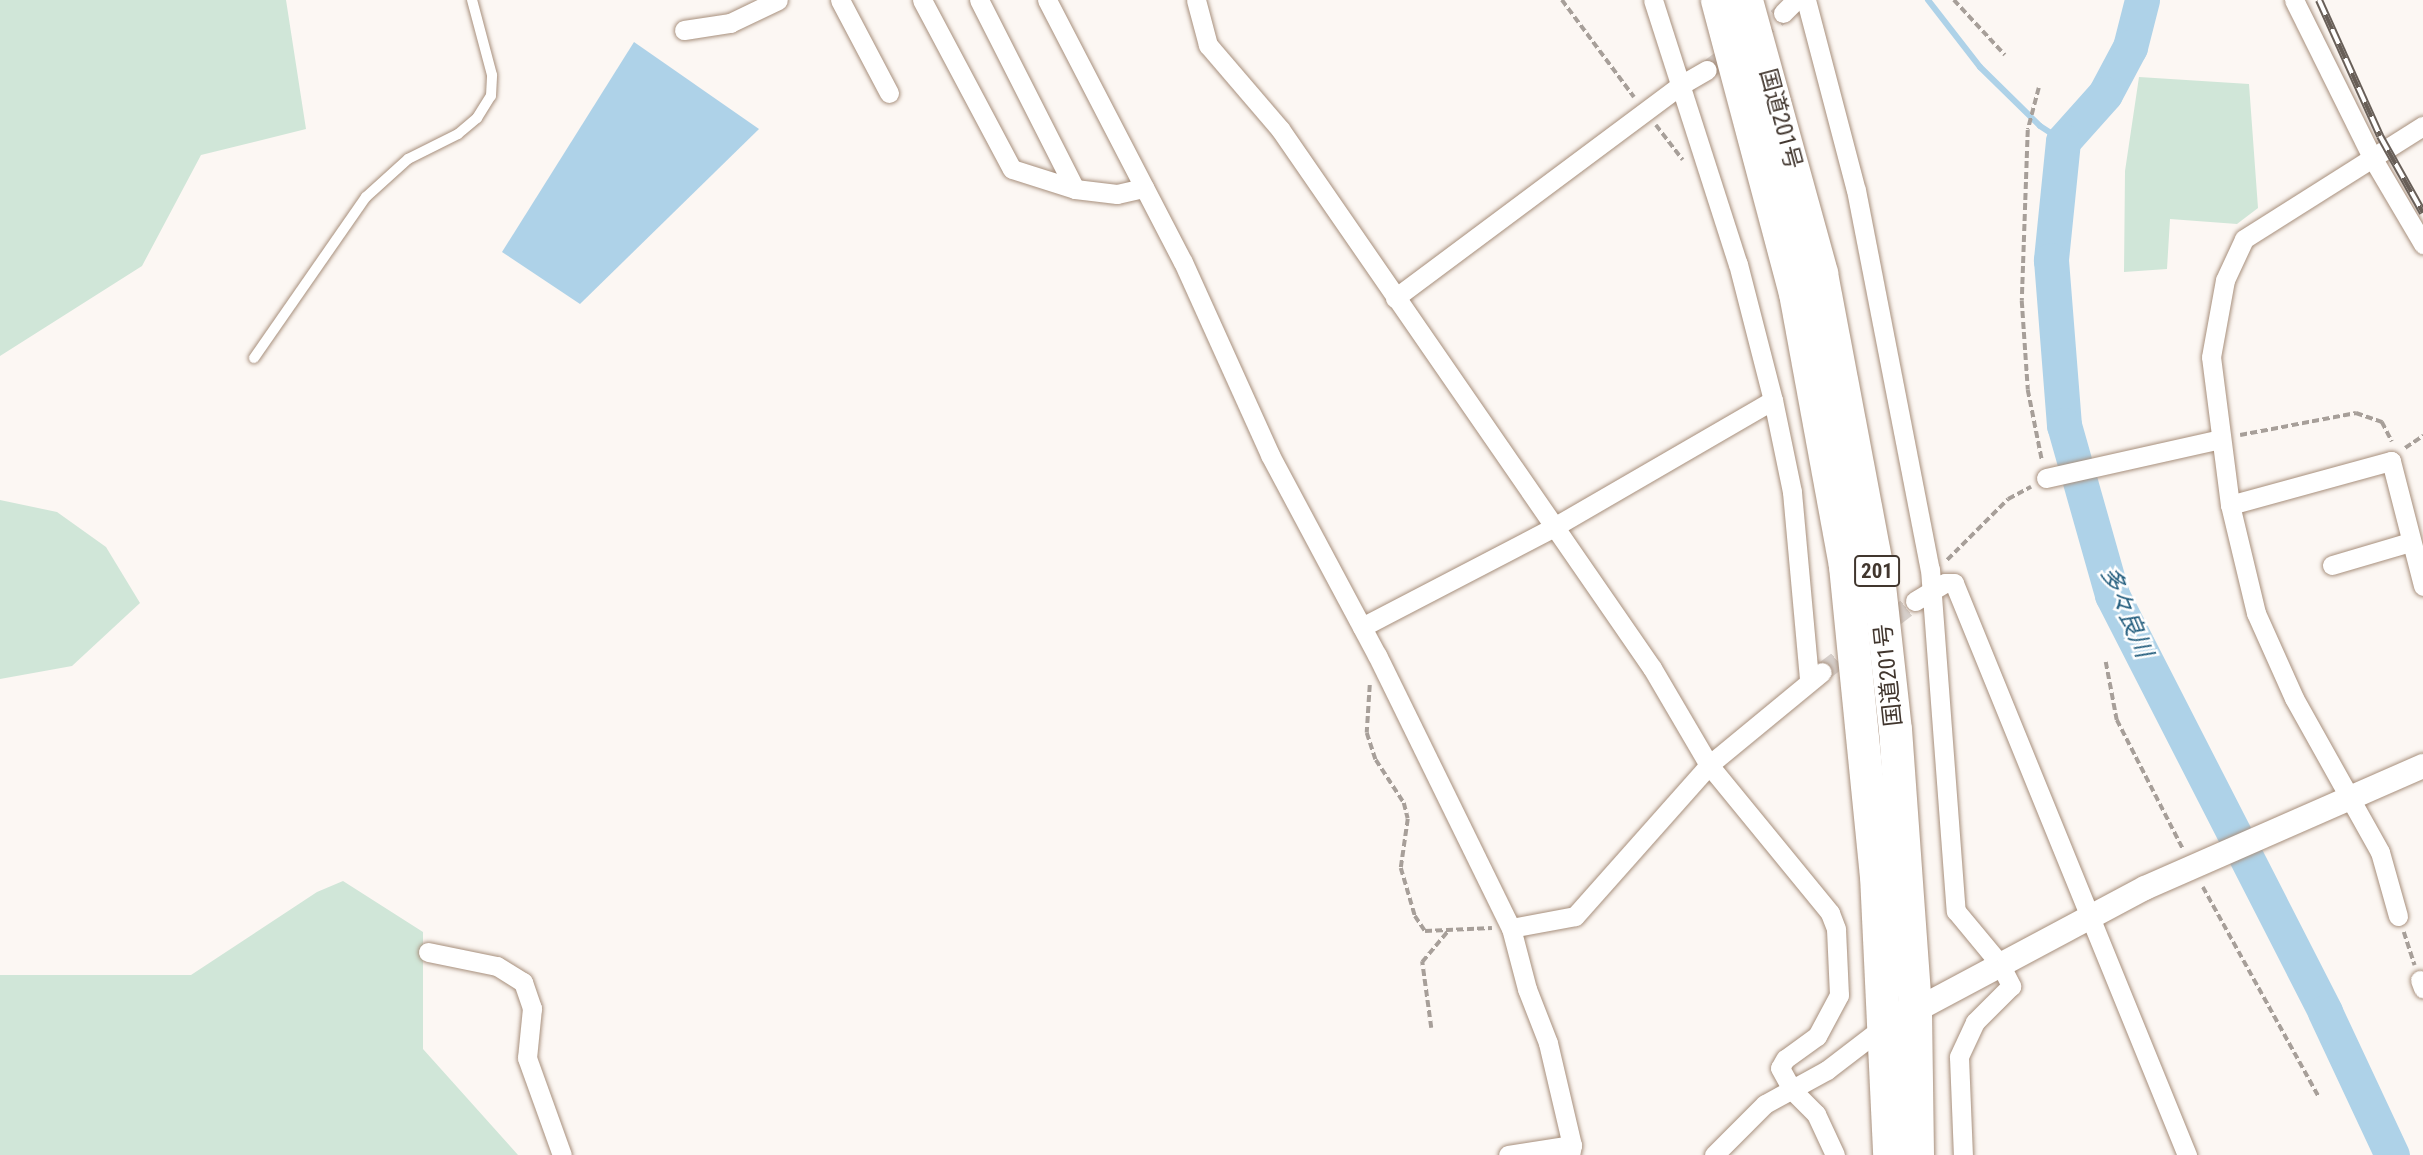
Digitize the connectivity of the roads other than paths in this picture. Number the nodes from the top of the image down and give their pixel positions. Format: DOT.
graph roads {
  1 [pos="472,0"];
  2 [pos="778,0"];
  3 [pos="840,0"];
  4 [pos="922,0"];
  5 [pos="979,0"];
  6 [pos="1047,0"];
  7 [pos="1196,0"];
  8 [pos="1653,0"];
  9 [pos="1717,0"];
  10 [pos="1746,0"];
  11 [pos="1806,0"];
  12 [pos="2294,0"];
  13 [pos="684,30"];
  14 [pos="1707,69"];
  15 [pos="1679,86"];
  16 [pos="889,93"];
  17 [pos="2423,126"];
  18 [pos="2373,159"];
  19 [pos="1144,188"];
  20 [pos="1075,189"];
  21 [pos="2423,244"];
  22 [pos="1395,298"];
  23 [pos="254,358"];
  24 [pos="1773,400"];
  25 [pos="2221,439"];
  26 [pos="2046,478"];
  27 [pos="2230,505"];
  28 [pos="1555,527"];
  29 [pos="2410,542"];
  30 [pos="2332,565"];
  31 [pos="1931,579"];
  32 [pos="2423,586"];
  33 [pos="1915,601"];
  34 [pos="1362,627"];
  35 [pos="1709,765"];
  36 [pos="2423,766"];
  37 [pos="2349,801"];
  38 [pos="2398,916"];
  39 [pos="2091,917"];
  40 [pos="1511,928"];
  41 [pos="428,952"];
  42 [pos="2000,964"];
  43 [pos="1915,1011"];
  44 [pos="1883,1027"];
  45 [pos="1792,1090"];
  46 [pos="1571,1150"];
  47 [pos="562,1155"];
  48 [pos="1508,1155"];
  49 [pos="1714,1155"];
  50 [pos="1835,1155"];
  51 [pos="1889,1155"];
  52 [pos="1917,1155"];
  53 [pos="1963,1155"];
  54 [pos="2187,1155"];
  1 -- 23 [label="lane"];
  2 -- 13 [label="street"];
  3 -- 16 [label="street"];
  4 -- 20 [label="street"];
  5 -- 20 [label="street"];
  6 -- 19 [label="street"];
  7 -- 22 [label="street"];
  8 -- 15 [label="street"];
  9 -- 44 [label="highway, 国道201号 / 201"];
  10 -- 43 [label="highway, 国道201号 / 201"];
  11 -- 31 [label="street"];
  12 -- 18 [label="street"];
  14 -- 15 [label="street"];
  15 -- 22 [label="street"];
  15 -- 24 [label="street"];
  17 -- 18 [label="street"];
  18 -- 21 [label="street"];
  18 -- 25 [label="street"];
  19 -- 20 [label="street"];
  19 -- 34 [label="street"];
  22 -- 28 [label="street"];
  24 -- 28 [label="street"];
  24 -- 35 [label="street"];
  25 -- 26 [label="street"];
  25 -- 27 [label="street"];
  27 -- 29 [label="street"];
  27 -- 37 [label="street"];
  28 -- 34 [label="street"];
  28 -- 35 [label="street"];
  29 -- 30 [label="street"];
  29 -- 32 [label="street"];
  31 -- 33 [label="street"];
  31 -- 39 [label="street"];
  31 -- 42 [label="street"];
  34 -- 40 [label="street"];
  35 -- 40 [label="street"];
  35 -- 45 [label="street"];
  36 -- 37 [label="street"];
  37 -- 38 [label="street"];
  37 -- 39 [label="street"];
  39 -- 42 [label="street"];
  39 -- 54 [label="street"];
  40 -- 46 [label="street"];
  41 -- 47 [label="street"];
  42 -- 43 [label="street"];
  42 -- 53 [label="street"];
  43 -- 44 [label="street"];
  43 -- 52 [label="highway, 国道201号 / 201"];
  44 -- 45 [label="street"];
  44 -- 51 [label="highway, 国道201号 / 201"];
  45 -- 49 [label="street"];
  45 -- 50 [label="street"];
  46 -- 48 [label="street"];
}
